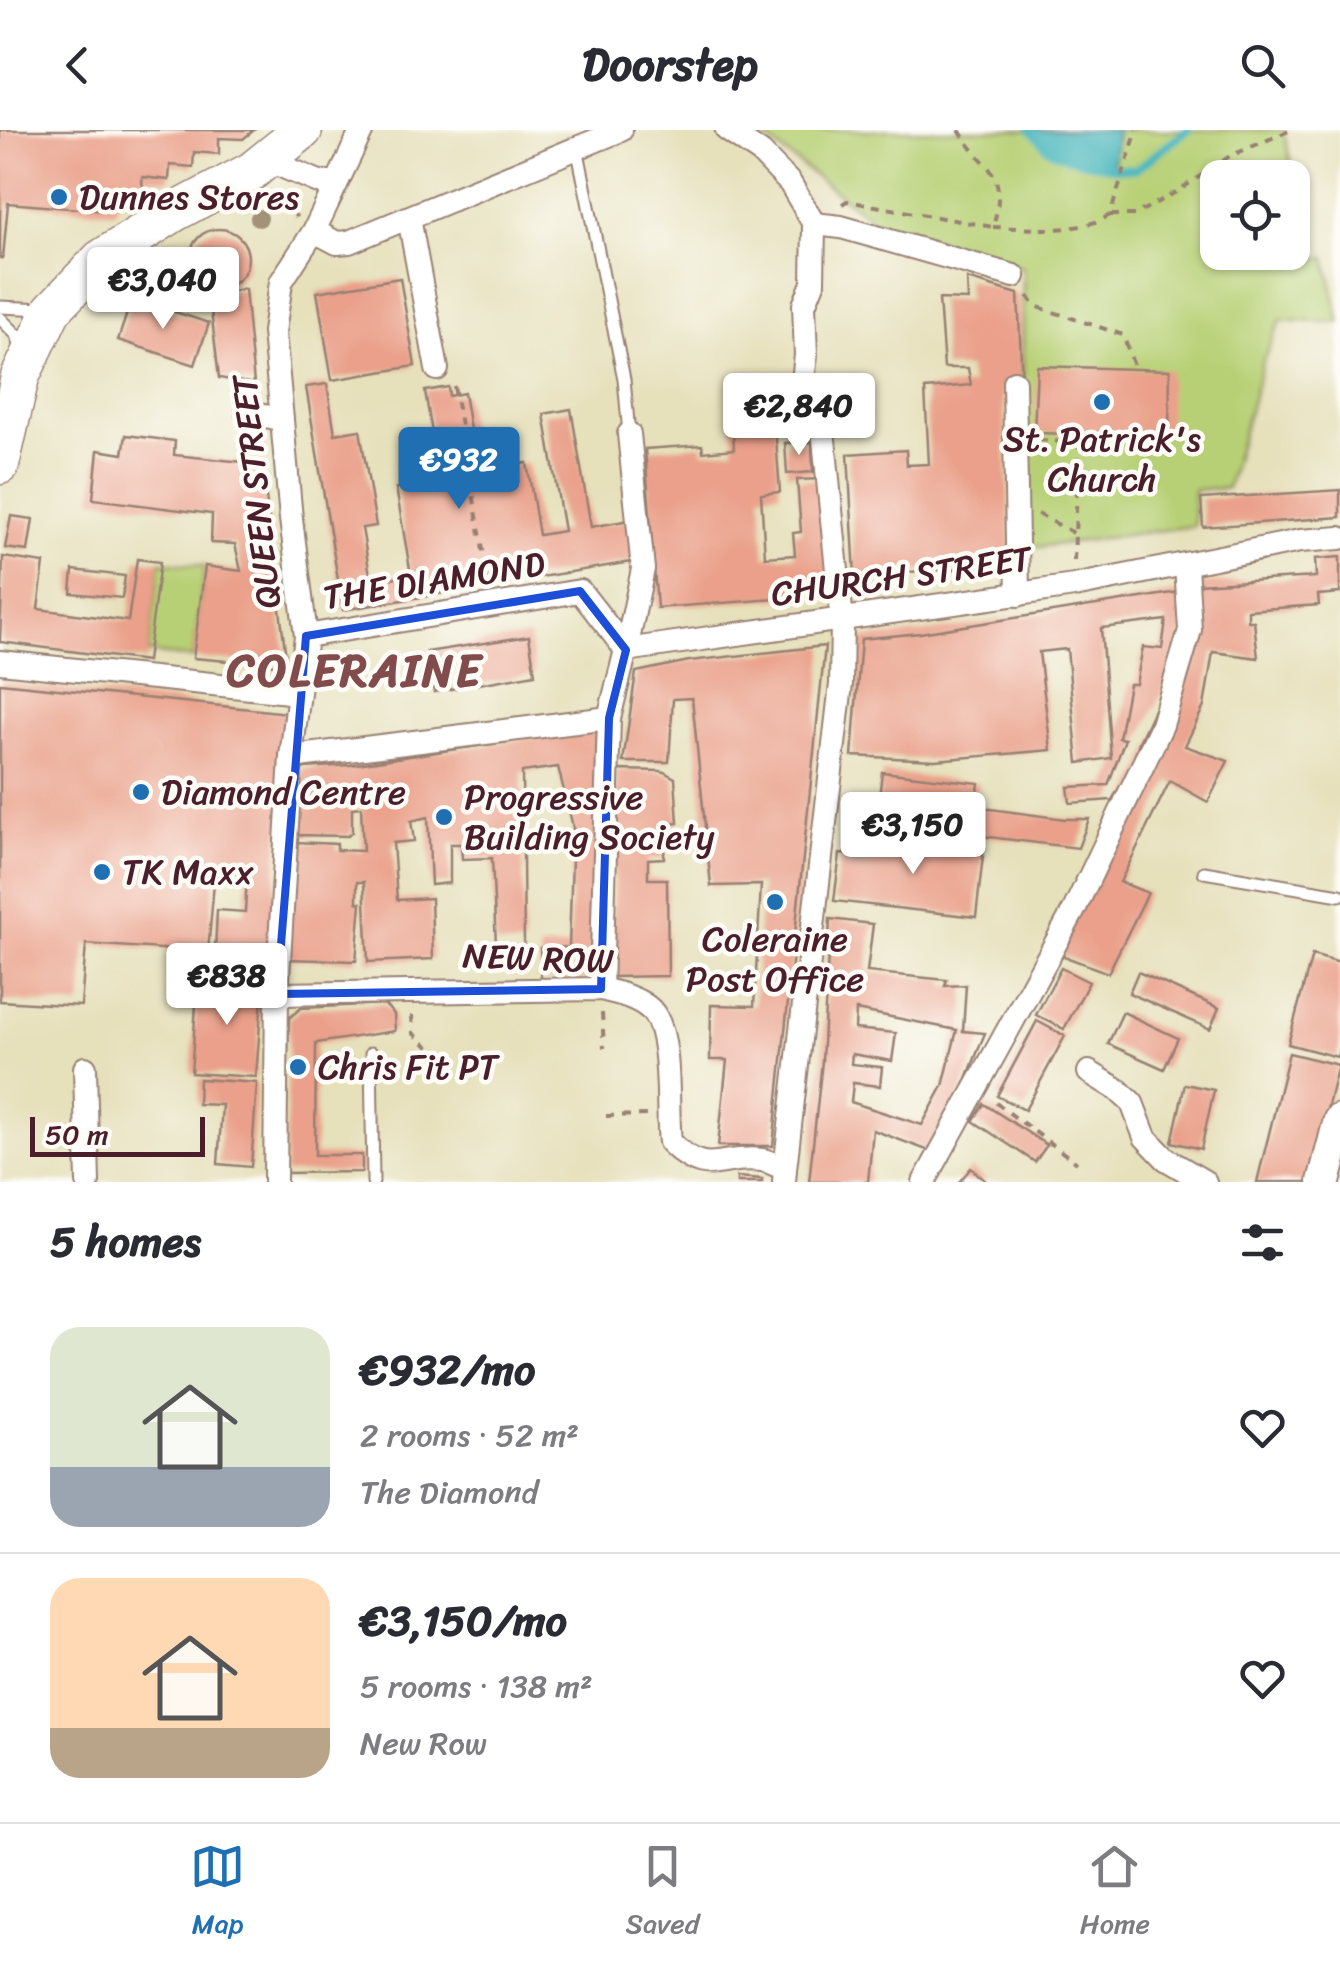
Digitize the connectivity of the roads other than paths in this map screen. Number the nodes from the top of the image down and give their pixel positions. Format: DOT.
graph roads {
  1 [pos="303,130"];
  2 [pos="362,130"];
  3 [pos="621,130"];
  4 [pos="727,130"];
  5 [pos="577,147"];
  6 [pos="266,176"];
  7 [pos="336,182"];
  8 [pos="408,218"];
  9 [pos="814,224"];
  10 [pos="314,231"];
  11 [pos="1014,276"];
  12 [pos="0,307"];
  13 [pos="52,310"];
  14 [pos="0,318"];
  15 [pos="437,369"];
  16 [pos="20,377"];
  17 [pos="1014,382"];
  18 [pos="802,390"];
  19 [pos="770,394"];
  20 [pos="247,414"];
  21 [pos="282,419"];
  22 [pos="629,434"];
  23 [pos="0,465"];
  24 [pos="1340,538"];
  25 [pos="1186,566"];
  26 [pos="1018,594"];
  27 [pos="842,621"];
  28 [pos="306,636"];
  29 [pos="626,650"];
  30 [pos="0,662"];
  31 [pos="298,693"];
  32 [pos="609,718"];
  33 [pos="291,756"];
  34 [pos="1204,872"];
  35 [pos="1340,894"];
  36 [pos="601,988"];
  37 [pos="277,994"];
  38 [pos="371,1053"];
  39 [pos="85,1068"];
  40 [pos="1088,1072"];
  41 [pos="1340,1120"];
  42 [pos="784,1175"];
  43 [pos="88,1182"];
  44 [pos="275,1182"];
  45 [pos="372,1182"];
  46 [pos="924,1182"];
  47 [pos="1204,1182"];
  48 [pos="1324,1182"];
  1 -- 6 [label="main road"];
  2 -- 7 [label="street"];
  3 -- 5 [label="street"];
  4 -- 9 [label="street"];
  5 -- 8 [label="street"];
  5 -- 22 [label="lane"];
  6 -- 7 [label="street"];
  6 -- 13 [label="main road"];
  7 -- 10 [label="street, QUEEN STREET"];
  8 -- 10 [label="street"];
  8 -- 15 [label="street"];
  9 -- 11 [label="street"];
  9 -- 18 [label="street"];
  10 -- 21 [label="street, QUEEN STREET"];
  12 -- 13 [label="lane"];
  13 -- 16 [label="main road"];
  14 -- 16 [label="lane"];
  16 -- 23 [label="main road"];
  17 -- 26 [label="street"];
  18 -- 19 [label="street"];
  18 -- 27 [label="street, NEW ROW"];
  20 -- 21 [label="street"];
  21 -- 28 [label="street, QUEEN STREET"];
  22 -- 29 [label="street"];
  24 -- 25 [label="street, CHURCH STREET"];
  25 -- 26 [label="street, CHURCH STREET"];
  25 -- 46 [label="street"];
  26 -- 27 [label="street, CHURCH STREET"];
  27 -- 29 [label="street, CHURCH STREET"];
  27 -- 42 [label="street, NEW ROW"];
  28 -- 29 [label="street, THE DIAMOND"];
  28 -- 31 [label="street, THE DIAMOND"];
  29 -- 32 [label="street"];
  30 -- 31 [label="street"];
  31 -- 33 [label="street, THE DIAMOND"];
  32 -- 33 [label="street"];
  32 -- 36 [label="street"];
  33 -- 37 [label="street, THE DIAMOND"];
  34 -- 35 [label="lane"];
  36 -- 37 [label="street, NEW ROW"];
  36 -- 42 [label="street, NEW ROW"];
  37 -- 44 [label="street, THE DIAMOND"];
  38 -- 45 [label="lane"];
  39 -- 43 [label="street"];
  40 -- 47 [label="street"];
  41 -- 48 [label="street"];
}
